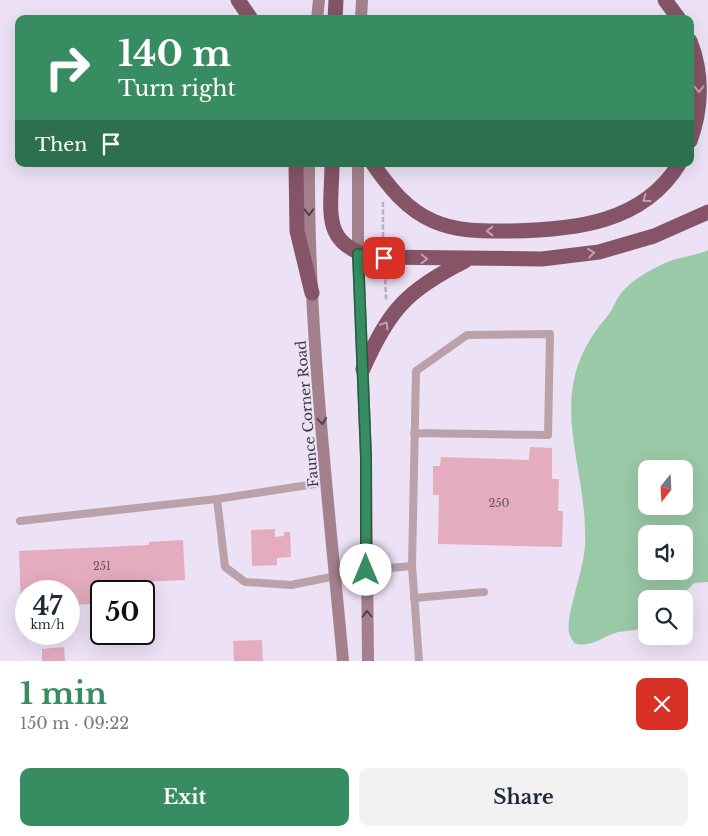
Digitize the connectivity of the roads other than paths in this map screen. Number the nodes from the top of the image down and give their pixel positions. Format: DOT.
graph roads {
  1 [pos="238,0"];
  2 [pos="319,0"];
  3 [pos="336,0"];
  4 [pos="362,0"];
  5 [pos="665,0"];
  6 [pos="248,15"];
  7 [pos="317,15"];
  8 [pos="335,15"];
  9 [pos="361,15"];
  10 [pos="676,15"];
  11 [pos="694,56"];
  12 [pos="694,130"];
  13 [pos="296,167"];
  14 [pos="309,167"];
  15 [pos="332,167"];
  16 [pos="358,167"];
  17 [pos="375,167"];
  18 [pos="677,167"];
  19 [pos="708,212"];
  20 [pos="358,254"];
  21 [pos="468,260"];
  22 [pos="312,293"];
  23 [pos="363,369"];
  24 [pos="414,433"];
  25 [pos="328,482"];
  26 [pos="217,499"];
  27 [pos="20,521"];
  28 [pos="412,566"];
  29 [pos="366,570"];
  30 [pos="336,576"];
  31 [pos="484,592"];
  32 [pos="414,598"];
  33 [pos="343,661"];
  34 [pos="368,661"];
  35 [pos="419,661"];
  1 -- 6 [label="highway"];
  2 -- 7 [label="main road"];
  3 -- 8 [label="highway"];
  4 -- 9 [label="main road"];
  5 -- 10 [label="highway"];
  11 -- 12 [label="highway, one-way"];
  13 -- 22 [label="highway"];
  14 -- 22 [label="main road, Faunce Corner Road, one-way"];
  15 -- 20 [label="highway"];
  16 -- 20 [label="main road"];
  18 -- 17 [label="highway, one-way"];
  21 -- 19 [label="highway, one-way"];
  20 -- 21 [label="highway, one-way"];
  20 -- 23 [label="main road"];
  23 -- 21 [label="highway, one-way"];
  22 -- 25 [label="main road, Faunce Corner Road, one-way"];
  23 -- 29 [label="main road"];
  24 -- 24 [label="lane"];
  24 -- 28 [label="lane"];
  25 -- 26 [label="lane"];
  25 -- 30 [label="main road, Faunce Corner Road"];
  26 -- 27 [label="lane"];
  26 -- 30 [label="lane"];
  28 -- 29 [label="lane"];
  28 -- 32 [label="lane"];
  29 -- 30 [label="main road"];
  34 -- 29 [label="main road, one-way"];
  30 -- 33 [label="main road, Faunce Corner Road"];
  31 -- 32 [label="lane"];
  32 -- 35 [label="lane"];
}
